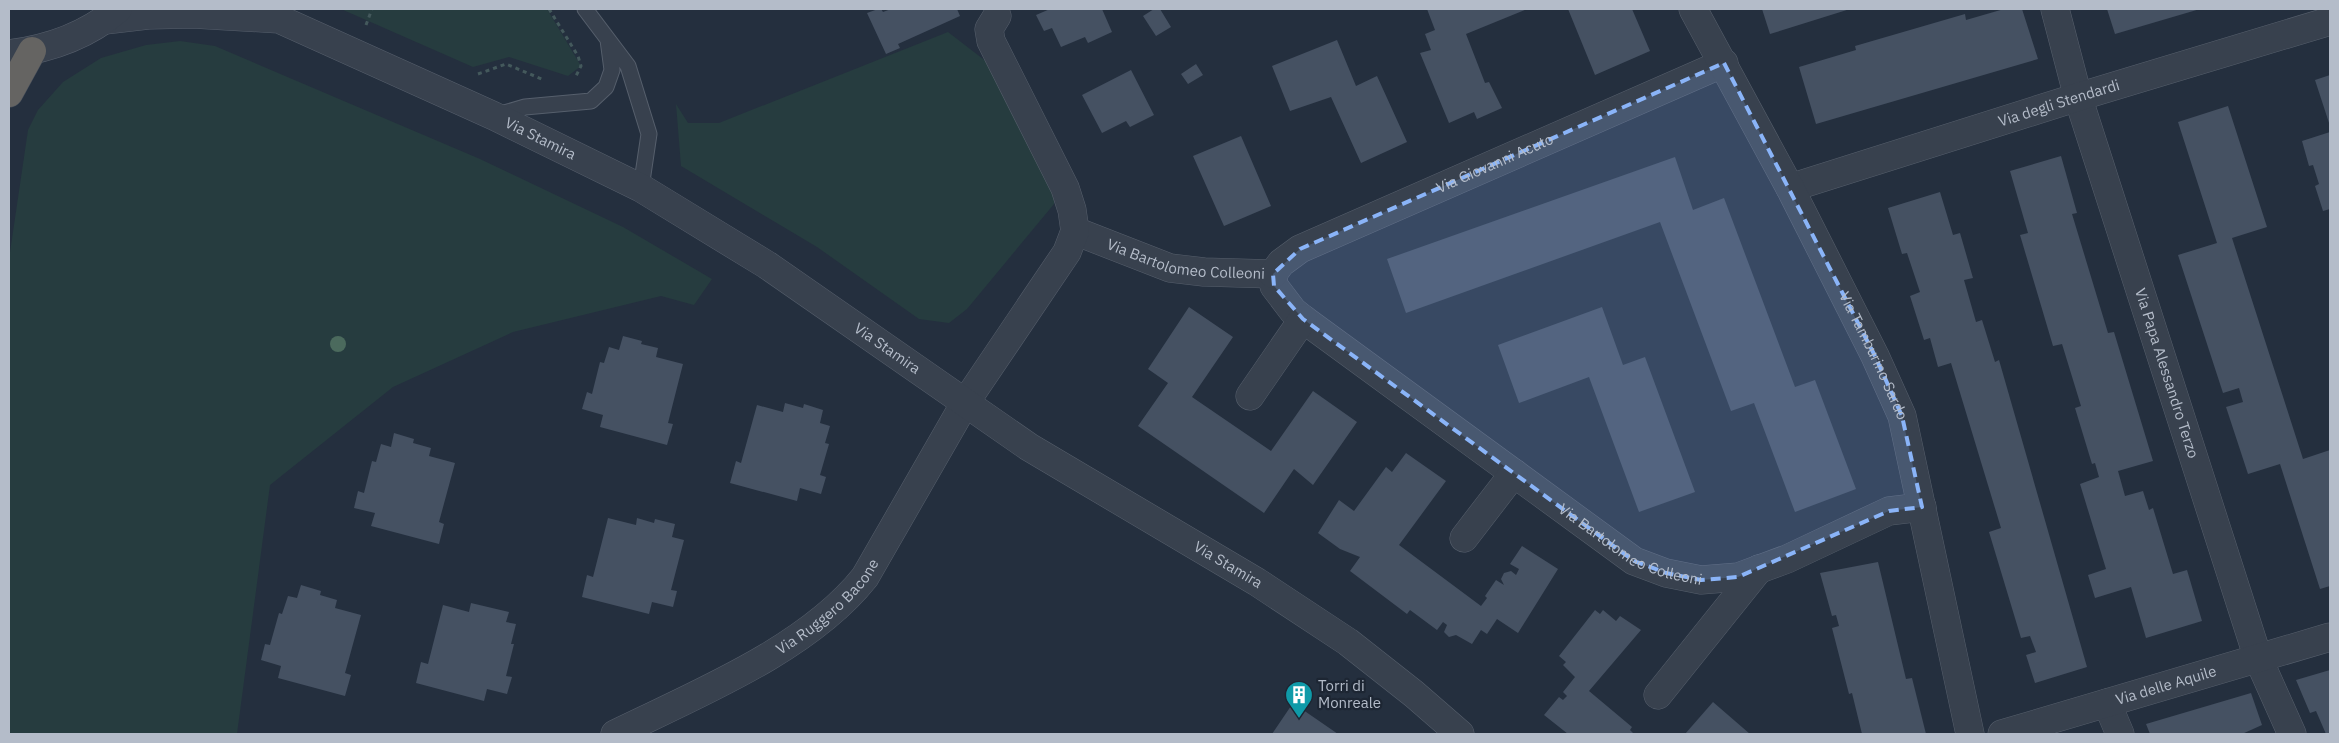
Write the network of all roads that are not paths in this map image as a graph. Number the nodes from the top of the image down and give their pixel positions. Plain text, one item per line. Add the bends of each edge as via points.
1 (585, 9) edge
2 (1693, 9) edge
3 (2055, 9) edge
4 (112, 14) edge
5 (275, 14) edge
6 (997, 16) dead end
7 (2330, 21) edge
8 (607, 36) junction
9 (20, 53) edge
10 (1724, 63) junction
11 (9, 93) edge
12 (2078, 97) junction
13 (494, 116) junction
14 (641, 188) junction
15 (1790, 188) junction
16 (1075, 231) junction
17 (1273, 274) junction
18 (1303, 319) junction
19 (1250, 396) dead end
20 (965, 403) junction
21 (1514, 473) junction
22 (1922, 507) junction
23 (1464, 538) dead end
24 (1759, 569) junction
25 (2330, 637) edge
26 (2258, 658) junction
27 (1658, 695) dead end
28 (2107, 703) junction
29 (615, 734) edge
30 (1460, 734) edge
31 (1970, 734) edge
32 (2002, 734) edge
33 (2120, 734) edge
34 (2292, 734) edge

1 - 8 lane
2 - 10 street, Via Tamburino Sardo
3 - 12 street, Via Papa Alessandro Terzo
4 - 5 street, Via Stamira
4 - 9 street via 58,44
5 - 13 street, Via Stamira
6 - 16 street via 989,28 991,41 1065,188
7 - 12 street, Via degli Stendardi
8 - 13 lane via 612,70 606,87 591,101 525,106
8 - 14 lane via 628,66 649,134
9 - 11 highway
10 - 15 street, Via Tamburino Sardo
10 - 17 street, Via Giovanni Acuto via 1300,249 1281,263
12 - 15 street, Via degli Stendardi
12 - 26 street, Via Papa Alessandro Terzo
13 - 14 street, Via Stamira
14 - 20 street, Via Stamira via 767,265
15 - 22 street, Via Tamburino Sardo via 1902,416
16 - 17 street, Via Bartolomeo Colleoni via 1170,268
16 - 20 street via 1067,252
17 - 18 street, Via Bartolomeo Colleoni via 1274,286 1292,311
18 - 19 street
18 - 21 street, Via Bartolomeo Colleoni
20 - 29 street, Via Ruggero Bacone via 865,577 849,598 805,632 744,670
20 - 30 street, Via Stamira via 1029,447 1257,582 1348,642
21 - 23 street
21 - 24 street, Via Bartolomeo Colleoni via 1634,561 1666,574 1701,580 1738,577
22 - 24 street, Via Bartolomeo Colleoni via 1889,511
22 - 31 street, Via Tamburino Sardo
24 - 27 street
25 - 26 street, Via delle Aquile
26 - 28 street, Via delle Aquile
26 - 34 street, Via Papa Alessandro Terzo
28 - 32 street, Via delle Aquile
28 - 33 street

